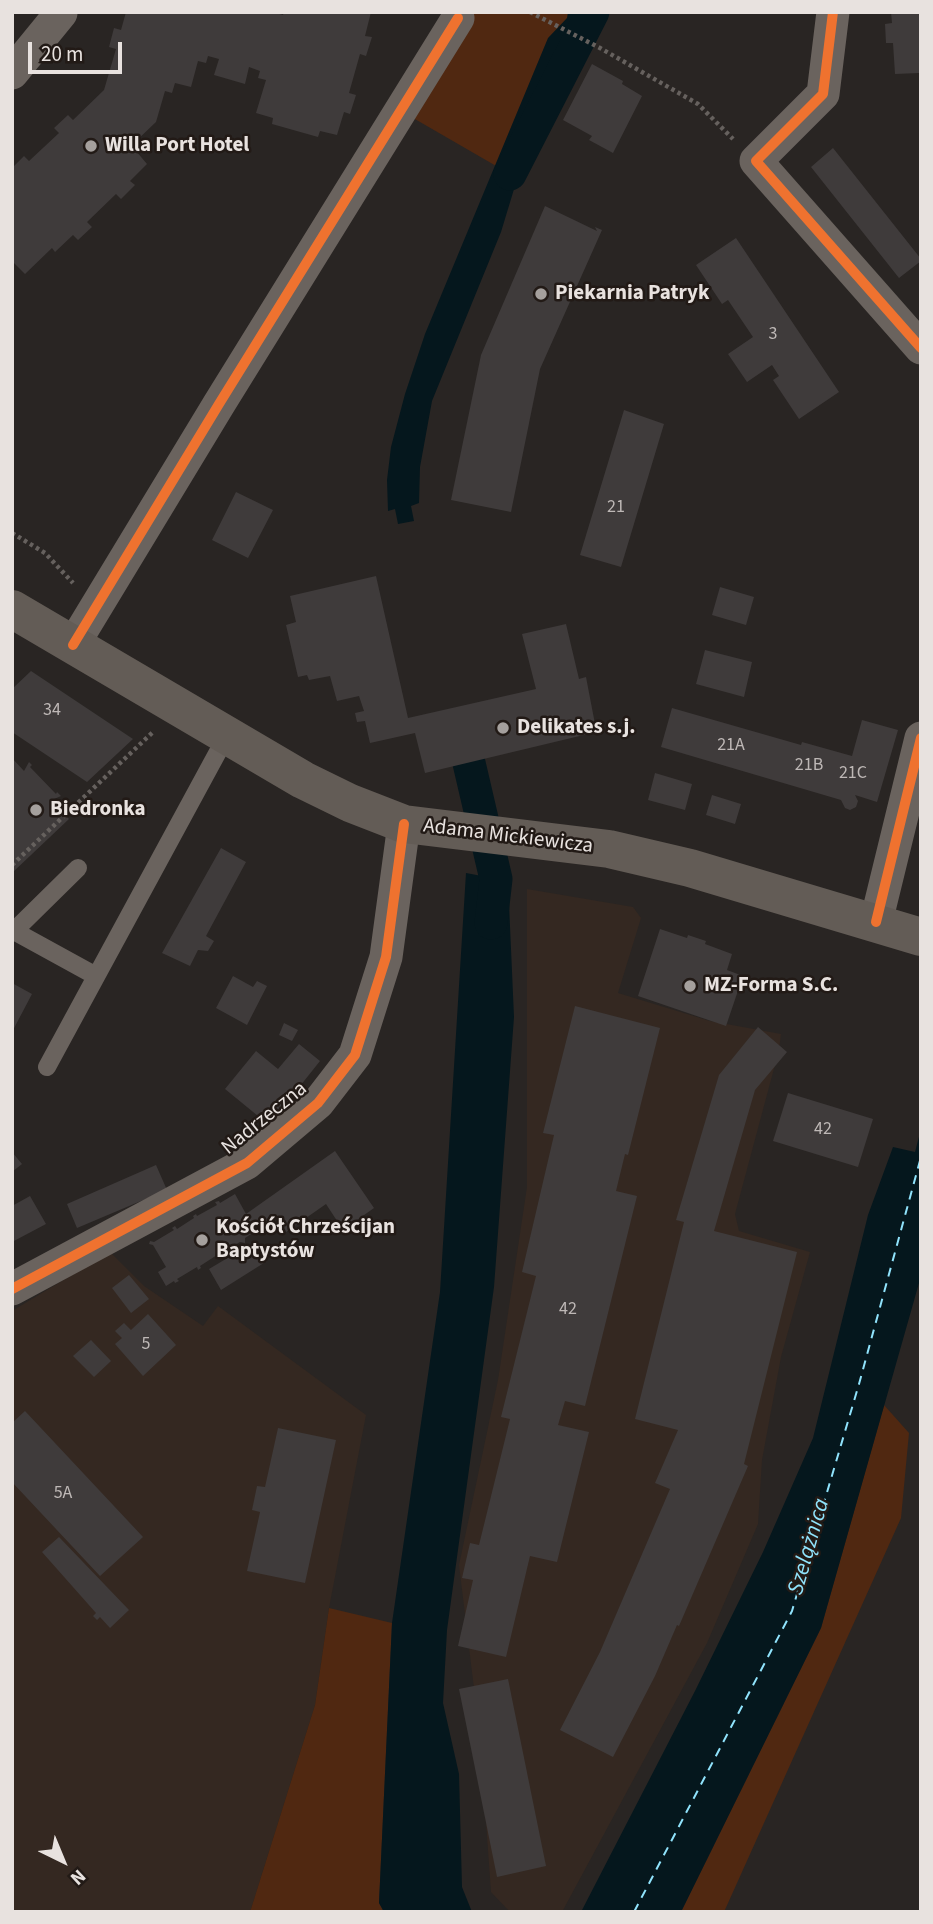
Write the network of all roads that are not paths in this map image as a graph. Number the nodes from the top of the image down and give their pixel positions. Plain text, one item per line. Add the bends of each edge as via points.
1 (833, 12) edge
2 (61, 13) edge
3 (458, 18) dead end
4 (12, 73) edge
5 (921, 348) edge
6 (12, 609) edge
7 (73, 645) junction
8 (226, 737) junction
9 (921, 738) edge
10 (404, 824) junction
11 (78, 868) dead end
12 (898, 930) edge
13 (13, 931) edge
14 (96, 976) junction
15 (47, 1068) dead end
16 (12, 1289) edge

1 - 5 street via 823,94 756,161
2 - 4 street
3 - 7 street
6 - 7 main road, Adama Mickiewicza
7 - 8 main road, Adama Mickiewicza
8 - 10 main road, Adama Mickiewicza via 350,803
8 - 14 lane
9 - 12 street
10 - 12 main road, Adama Mickiewicza via 609,849 690,868
10 - 16 street, Nadrzeczna via 386,957 355,1055 318,1103 247,1163
11 - 13 lane
13 - 14 lane
14 - 15 lane

